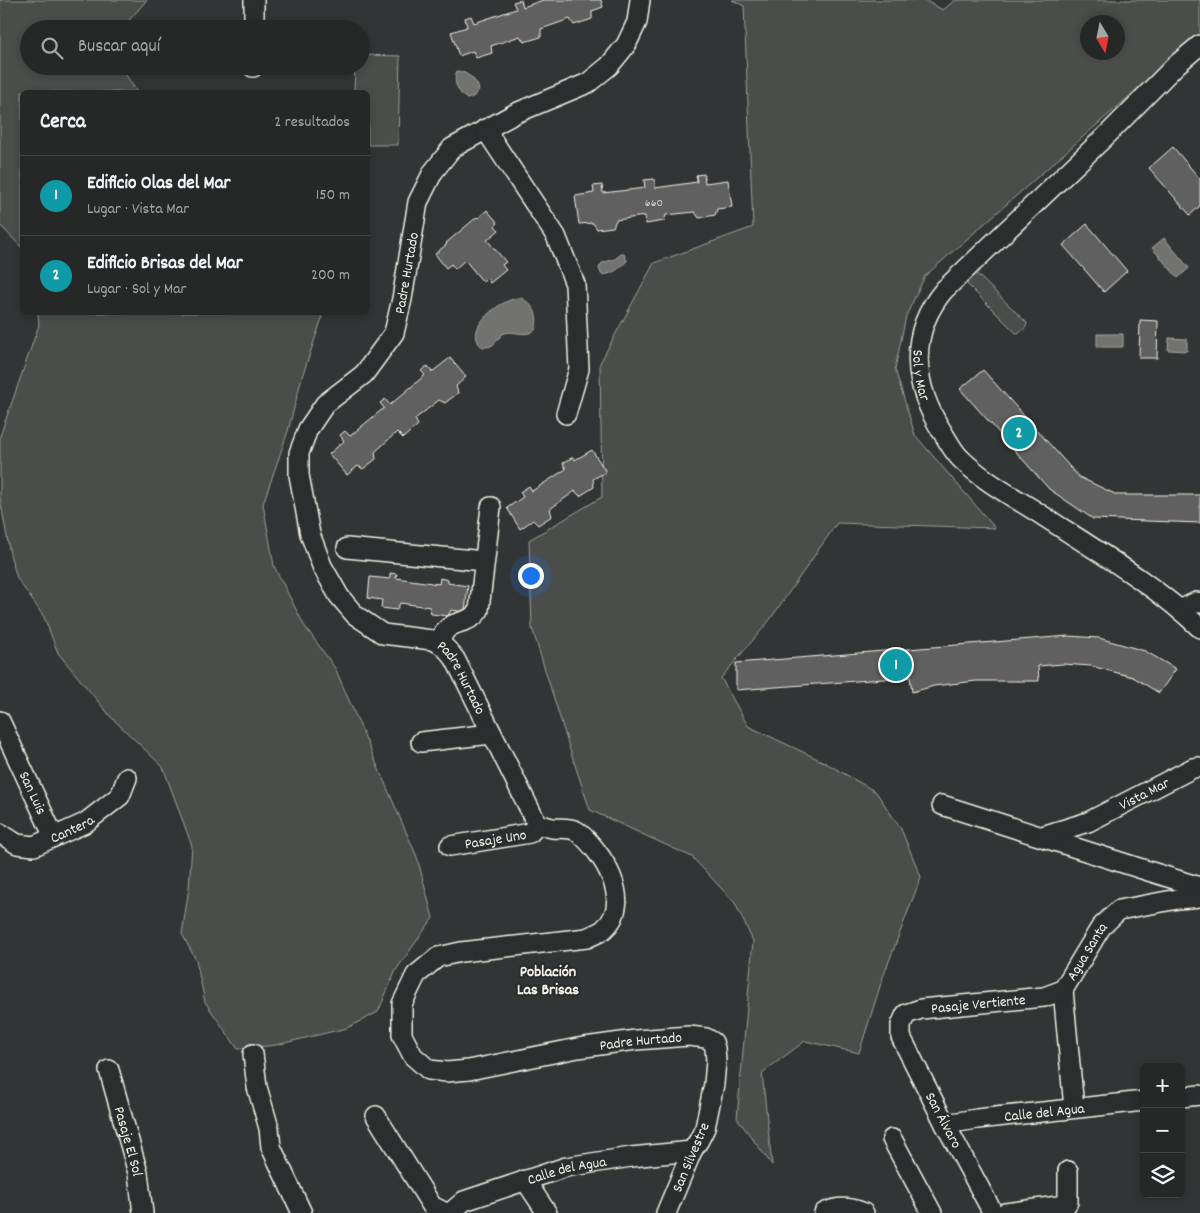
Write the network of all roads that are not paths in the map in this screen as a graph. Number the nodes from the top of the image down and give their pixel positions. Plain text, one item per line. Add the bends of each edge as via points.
1 (254, 0) edge
2 (640, 0) edge
3 (254, 20) edge
4 (1200, 44) edge
5 (485, 129) junction
6 (566, 414) dead end
7 (491, 507) dead end
8 (347, 548) dead end
9 (484, 561) junction
10 (1200, 603) edge
11 (1180, 610) junction
12 (1200, 628) edge
13 (439, 643) junction
14 (0, 721) edge
15 (491, 734) junction
16 (421, 742) dead end
17 (1200, 767) edge
18 (127, 778) dead end
19 (942, 805) dead end
20 (1088, 822) junction
21 (537, 824) junction
22 (0, 833) edge
23 (1042, 836) junction
24 (54, 837) junction
25 (450, 846) dead end
26 (1086, 852) junction
27 (1200, 887) edge
28 (1200, 897) edge
29 (1063, 990) junction
30 (900, 1025) joint
31 (713, 1042) joint
32 (253, 1054) dead end
33 (109, 1070) dead end
34 (1200, 1096) edge
35 (1185, 1097) edge
36 (1140, 1101) edge
37 (1074, 1108) junction
38 (376, 1116) dead end
39 (945, 1124) junction
40 (892, 1139) dead end
41 (692, 1151) junction
42 (1068, 1171) dead end
43 (525, 1180) junction
44 (143, 1213) edge
45 (302, 1213) edge
46 (448, 1213) edge
47 (547, 1213) edge
48 (666, 1213) edge
49 (824, 1213) edge
50 (864, 1213) edge
51 (932, 1213) edge
52 (993, 1213) edge
53 (1005, 1213) edge

1 - 3 street
2 - 5 street, Padre Hurtado via 637,22 626,45 609,66 588,83
4 - 11 street, Sol y Mar via 944,290 933,303 920,334 918,350 921,387 932,416 958,456 982,477 1085,543
5 - 6 street via 556,236 574,284 579,369
5 - 13 street, Padre Hurtado via 452,148 433,172 418,202 394,333 364,374 325,404 308,429 300,453 299,475 310,534 322,566 339,596 355,615 383,634
7 - 9 street
8 - 9 street
9 - 13 street via 478,610 474,618 452,625
10 - 11 street
11 - 12 street, Sol y Mar
13 - 15 street, Padre Hurtado via 455,659
14 - 24 street, San Luis
15 - 16 street
15 - 21 street, Padre Hurtado
17 - 20 street, Vista Mar
18 - 24 street, Cantera via 120,796 84,824
19 - 23 street
20 - 23 street, Vista Mar
20 - 26 street
21 - 25 street, Pasaje Uno via 530,832
21 - 31 street, Padre Hurtado via 576,831 601,856 616,892 616,908 611,921 604,930 587,938 438,957 416,975 402,1004 402,1035 413,1056 429,1070 447,1072 636,1040 689,1036
22 - 24 street, Cantera via 17,844 34,846
23 - 26 street
26 - 27 street
28 - 29 street, Agua Santa via 1119,910 1102,927
29 - 30 street, Pasaje Vertiente via 1044,997 921,1009 906,1014
29 - 37 street, Agua Santa
30 - 39 street, San Álvaro via 901,1037
31 - 41 street, San Silvestre via 716,1061 714,1084 705,1128
32 - 45 street via 271,1146
33 - 44 street, Pasaje El Sol via 138,1173
34 - 35 street
36 - 37 street, Calle del Agua
37 - 39 street, Calle del Agua
38 - 46 street via 432,1206
39 - 52 street, San Álvaro
40 - 51 street
41 - 43 street, Calle del Agua via 566,1167
41 - 48 street, San Silvestre
42 - 53 street via 1066,1205
43 - 46 street, Calle del Agua via 464,1201
43 - 47 street
49 - 50 street via 843,1207

